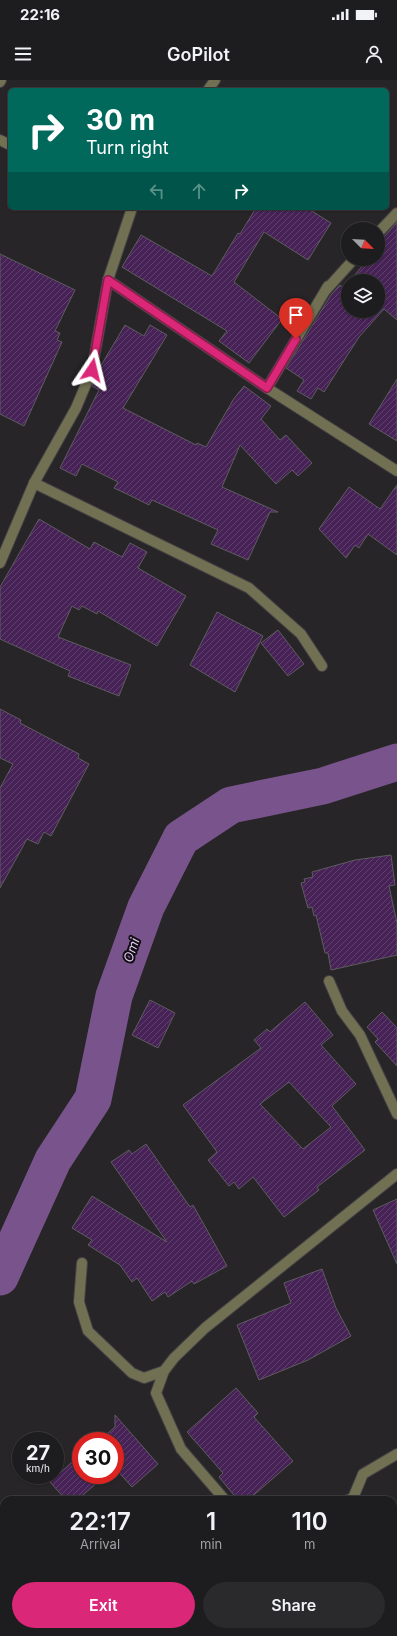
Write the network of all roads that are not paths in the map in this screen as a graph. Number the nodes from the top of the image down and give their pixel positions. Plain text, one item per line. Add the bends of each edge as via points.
1 (131, 210) edge
2 (397, 213) edge
3 (385, 226) edge
4 (347, 266) edge
5 (108, 280) junction
6 (267, 388) junction
7 (397, 471) edge
8 (34, 483) junction
9 (0, 563) edge
10 (322, 666) dead end
11 (329, 981) dead end
12 (397, 1114) edge
13 (397, 1174) edge
14 (82, 1263) dead end
15 (164, 1371) junction
16 (397, 1454) edge
17 (222, 1496) edge
18 (354, 1496) edge

1 - 5 street
2 - 3 street
4 - 6 street via 327,288
5 - 6 street
5 - 8 street via 92,370 76,408
6 - 7 street
8 - 9 street
8 - 10 street via 249,588 301,634
11 - 12 street via 342,1011 360,1036
13 - 15 street via 206,1328
14 - 15 street via 79,1302 88,1331 132,1373 144,1378
15 - 17 street via 156,1393 181,1449
16 - 18 street via 363,1474

